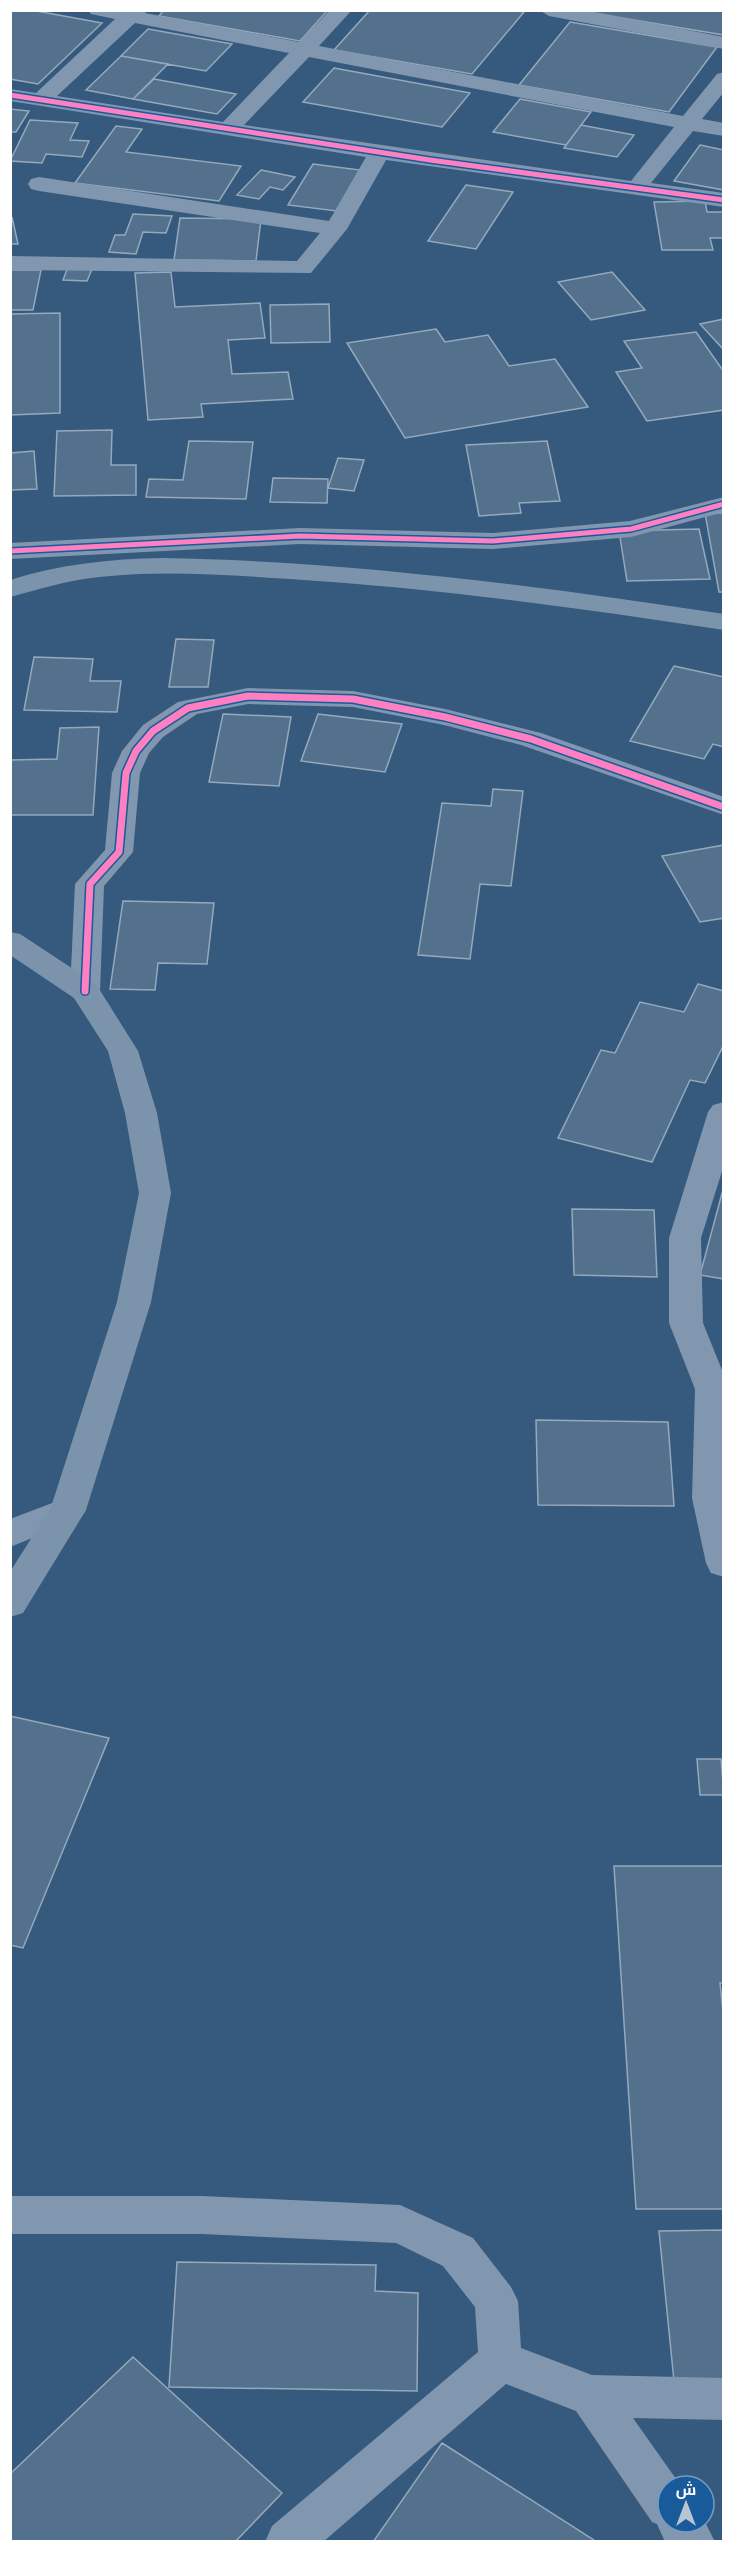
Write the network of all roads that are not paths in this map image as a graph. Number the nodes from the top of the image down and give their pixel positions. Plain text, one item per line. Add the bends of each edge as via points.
1 (98, 10) edge
2 (342, 10) edge
3 (549, 10) edge
4 (133, 14) edge
5 (723, 43) edge
6 (304, 50) junction
7 (723, 78) edge
8 (10, 94) edge
9 (41, 99) junction
10 (686, 123) junction
11 (229, 128) junction
12 (723, 130) edge
13 (380, 152) junction
14 (39, 184) dead end
15 (637, 187) junction
16 (723, 200) edge
17 (336, 229) junction
18 (10, 263) edge
19 (723, 504) edge
20 (10, 550) edge
21 (10, 589) edge
22 (723, 622) edge
23 (723, 807) edge
24 (10, 941) edge
25 (84, 991) junction
26 (723, 1112) edge
27 (68, 1510) junction
28 (10, 1533) edge
29 (723, 1563) edge
30 (10, 1602) edge
31 (10, 2215) edge
32 (500, 2361) junction
33 (592, 2396) junction
34 (723, 2399) edge
35 (656, 2489) edge
36 (288, 2541) edge

1 - 4 street
2 - 6 street
3 - 5 street
4 - 6 street
4 - 9 street
6 - 10 street
6 - 11 street
7 - 10 street
8 - 9 street
9 - 11 street
10 - 12 street
10 - 15 street
11 - 13 street
13 - 15 street
13 - 17 street
14 - 17 street
15 - 16 street
17 - 18 street via 303,268
19 - 20 street via 631,529 493,541 300,536
21 - 22 main road via 94,569 205,567 308,572 523,592
23 - 25 street via 531,739 353,699 248,696 188,708 153,731 136,751 126,773 119,852 90,884
24 - 25 main road
25 - 27 main road via 123,1052 141,1113 155,1193 134,1302
26 - 29 street via 685,1238 687,1323 712,1389 710,1498
27 - 28 street
27 - 30 main road
31 - 32 street via 202,2215 400,2224 458,2252 496,2301
32 - 33 street
32 - 36 street
33 - 34 street
33 - 35 street

